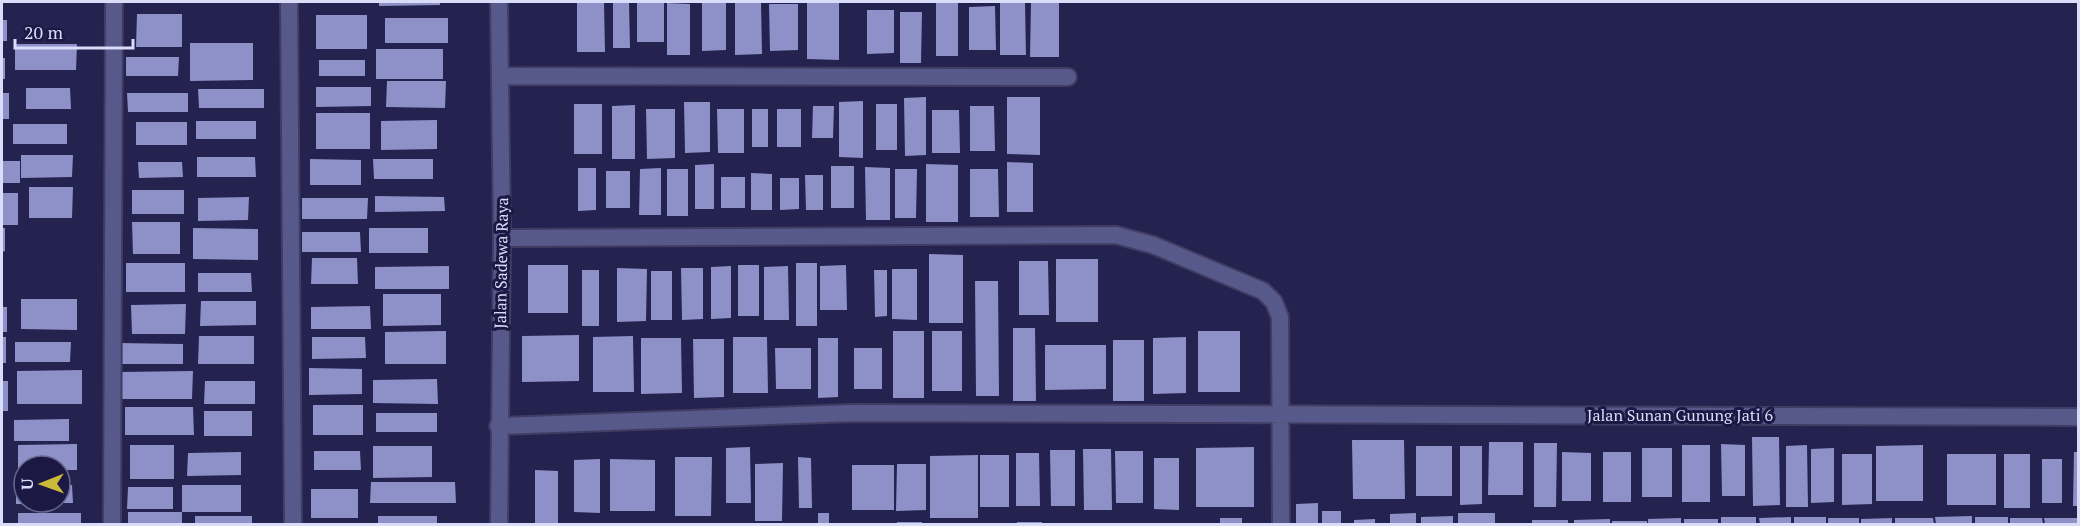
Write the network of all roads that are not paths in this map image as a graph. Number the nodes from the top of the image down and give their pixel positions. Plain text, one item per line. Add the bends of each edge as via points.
1 (114, 2) edge
2 (289, 2) edge
3 (500, 2) edge
4 (501, 76) junction
5 (1068, 76) dead end
6 (502, 238) junction
7 (1282, 413) junction
8 (2079, 417) edge
9 (498, 426) junction
10 (112, 525) edge
11 (293, 525) edge
12 (499, 525) edge
13 (1281, 525) edge

1 - 10 street
2 - 11 street
3 - 4 street, Jalan Sadewa Raya
4 - 5 street
4 - 6 street, Jalan Sadewa Raya
6 - 7 street via 1133,238 1263,291 1274,302 1281,317
6 - 9 street, Jalan Sadewa Raya
7 - 8 street, Jalan Sunan Gunung Jati 6
7 - 9 street, Jalan Sunan Gunung Jati 6 via 853,413
7 - 13 street
9 - 12 street, Jalan Sadewa Raya

